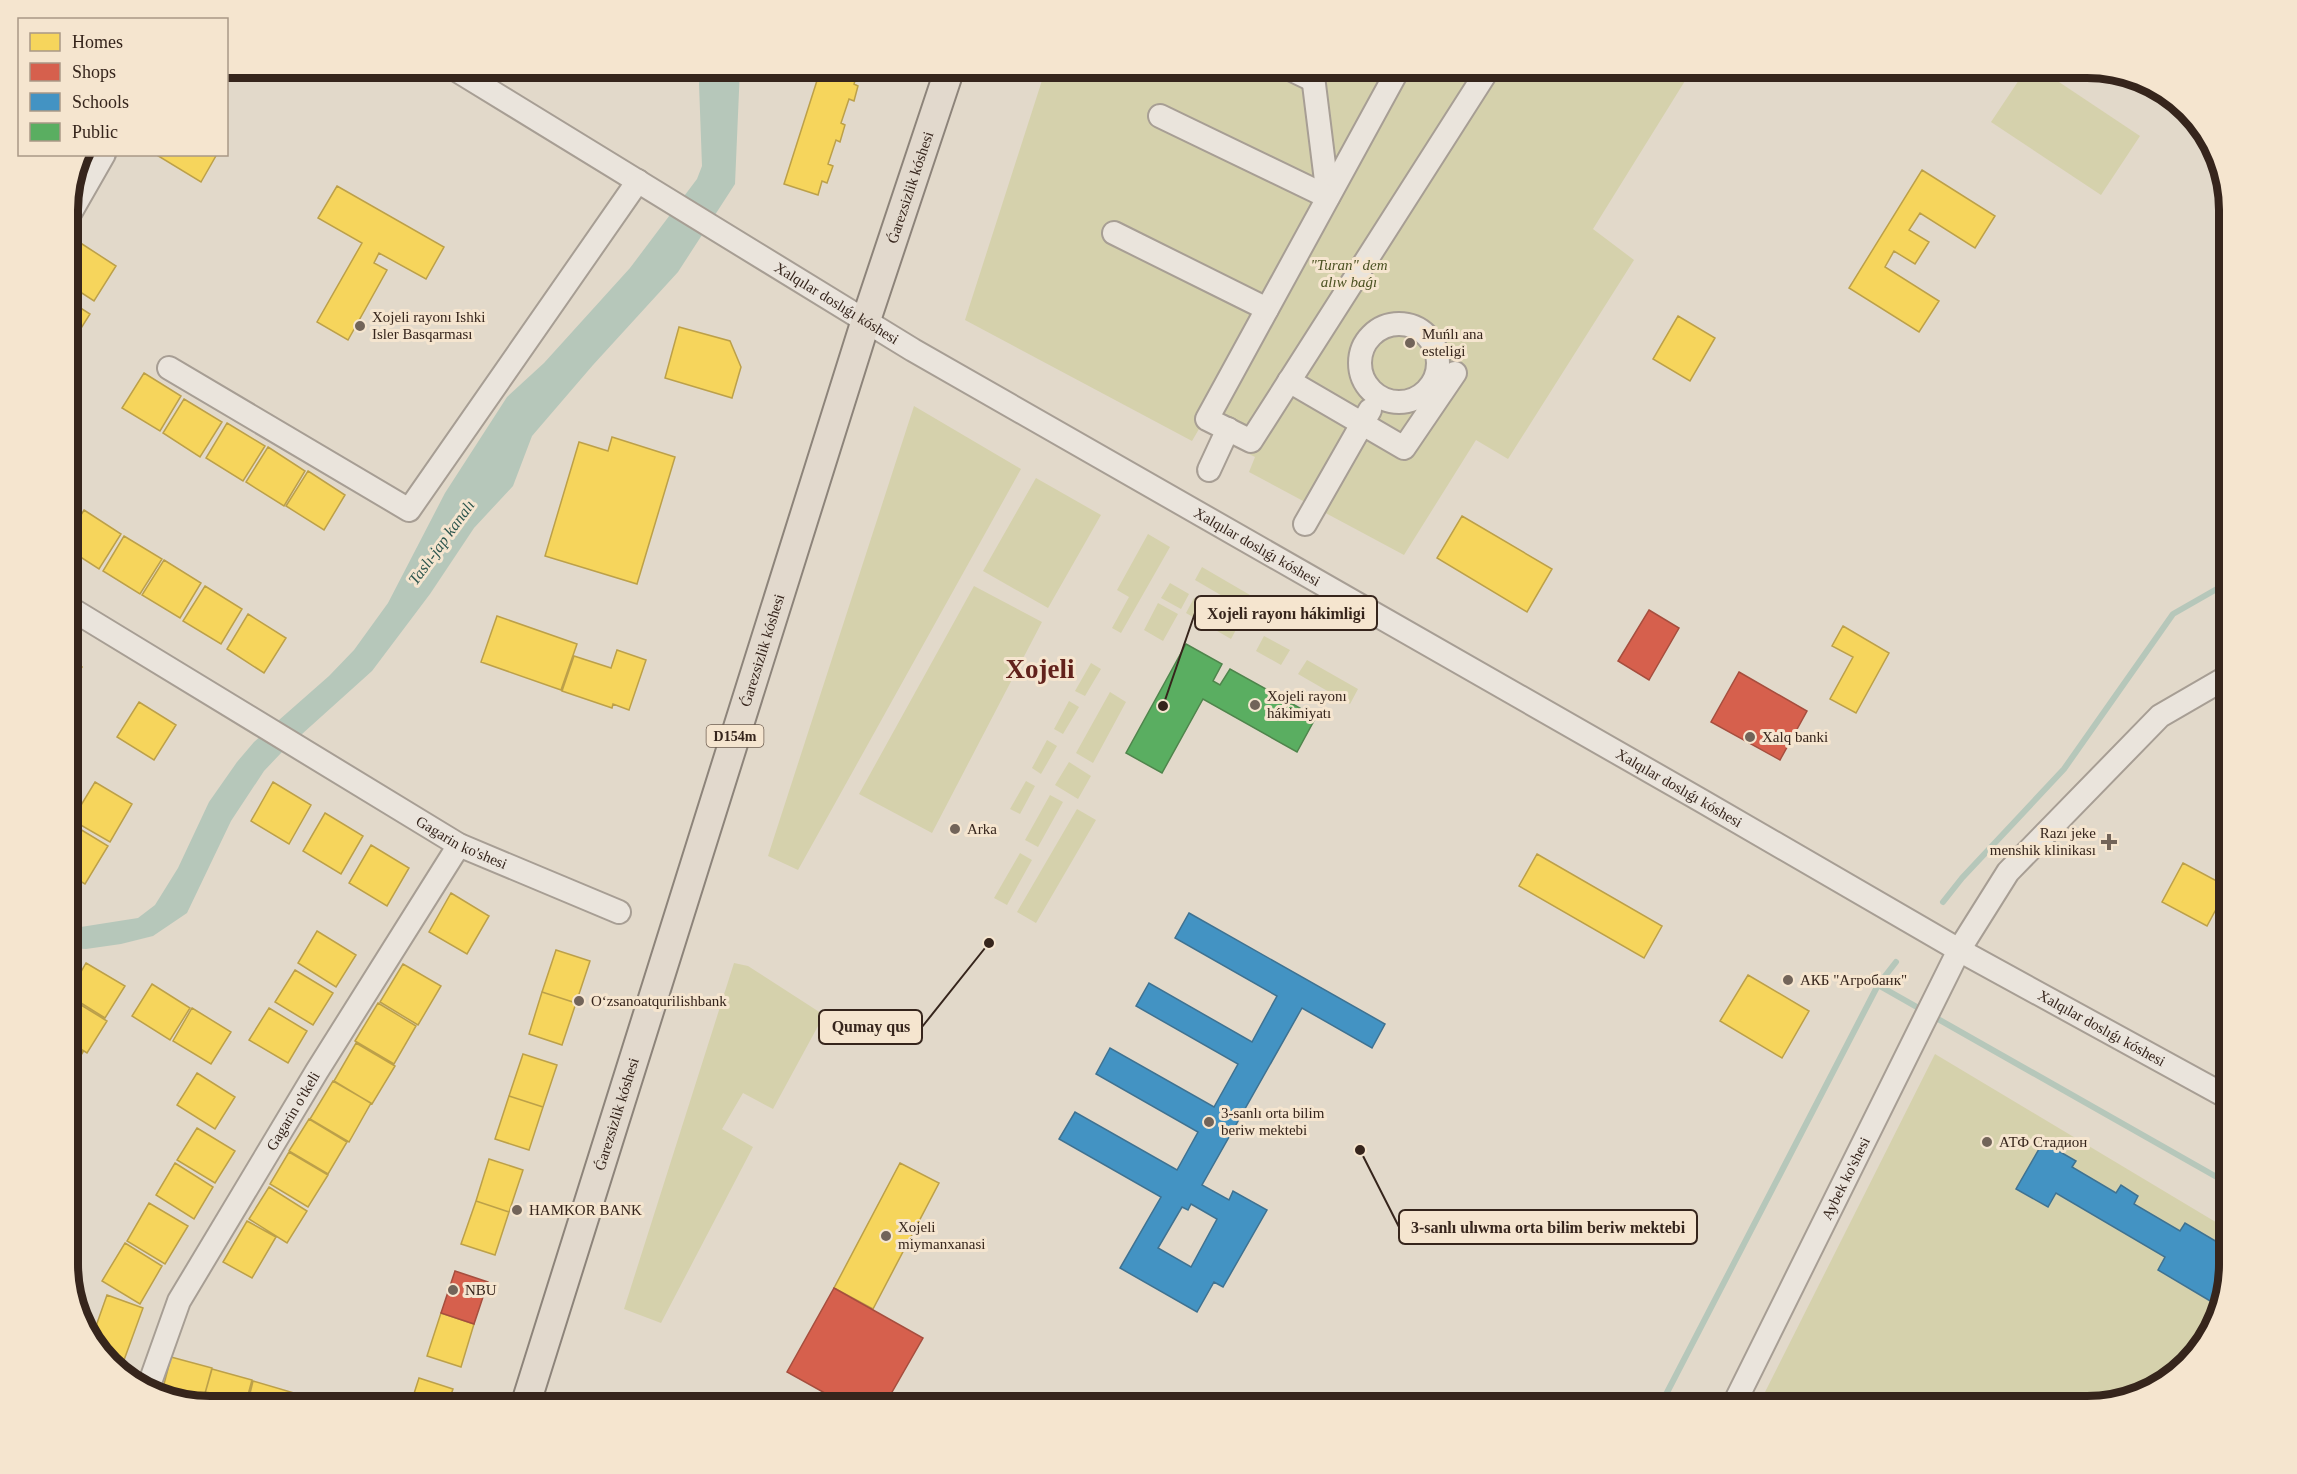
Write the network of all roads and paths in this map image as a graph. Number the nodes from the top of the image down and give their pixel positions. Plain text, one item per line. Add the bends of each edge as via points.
1 (469, 78) edge
2 (947, 78) edge
3 (1313, 78) edge
4 (1393, 78) edge
5 (1474, 78) edge
6 (1160, 116) dead end
7 (103, 156) edge
8 (638, 181) junction
9 (1328, 197) junction
10 (78, 199) edge
11 (1114, 233) dead end
12 (1267, 309) junction
13 (866, 320) junction
14 (169, 369) dead end
15 (1289, 381) junction
16 (1444, 382) junction
17 (1378, 395) junction
18 (1228, 429) junction
19 (1209, 470) dead end
20 (1305, 524) dead end
21 (78, 613) edge
22 (2219, 681) edge
23 (459, 845) junction
24 (619, 912) dead end
25 (1959, 950) junction
26 (2219, 1093) edge
27 (150, 1381) edge
28 (528, 1396) edge
29 (1738, 1396) edge

1 - 8 street, Xalqılar doslıǵı kóshesi
2 - 13 main road, Ǵarezsizlik kóshesi / D154m
3 - 9 street
4 - 9 street
5 - 15 street
6 - 9 street
7 - 10 street
8 - 13 street, Xalqılar doslıǵı kóshesi
8 - 14 street via 409,510
9 - 12 street
11 - 12 street
12 - 18 street via 1207,419
13 - 25 street, Xalqılar doslıǵı kóshesi
13 - 28 main road, Ǵarezsizlik kóshesi / D154m
15 - 16 street via 1404,448
15 - 18 street via 1251,441
16 - 17 street via 1408,400
16 - 17 street via 1437,370 1433,344 1425,334 1401,324 1388,326 1367,341 1360,364 1369,387
17 - 20 street
18 - 19 street
21 - 23 street, Gagarin ko'shesi
22 - 25 street, Aybek ko'shesi via 2160,716 2008,872
23 - 24 street, Gagarin ko'shesi
23 - 27 street, Gagarin o'tkeli via 179,1301
25 - 26 street, Xalqılar doslıǵı kóshesi
25 - 29 street, Aybek ko'shesi

